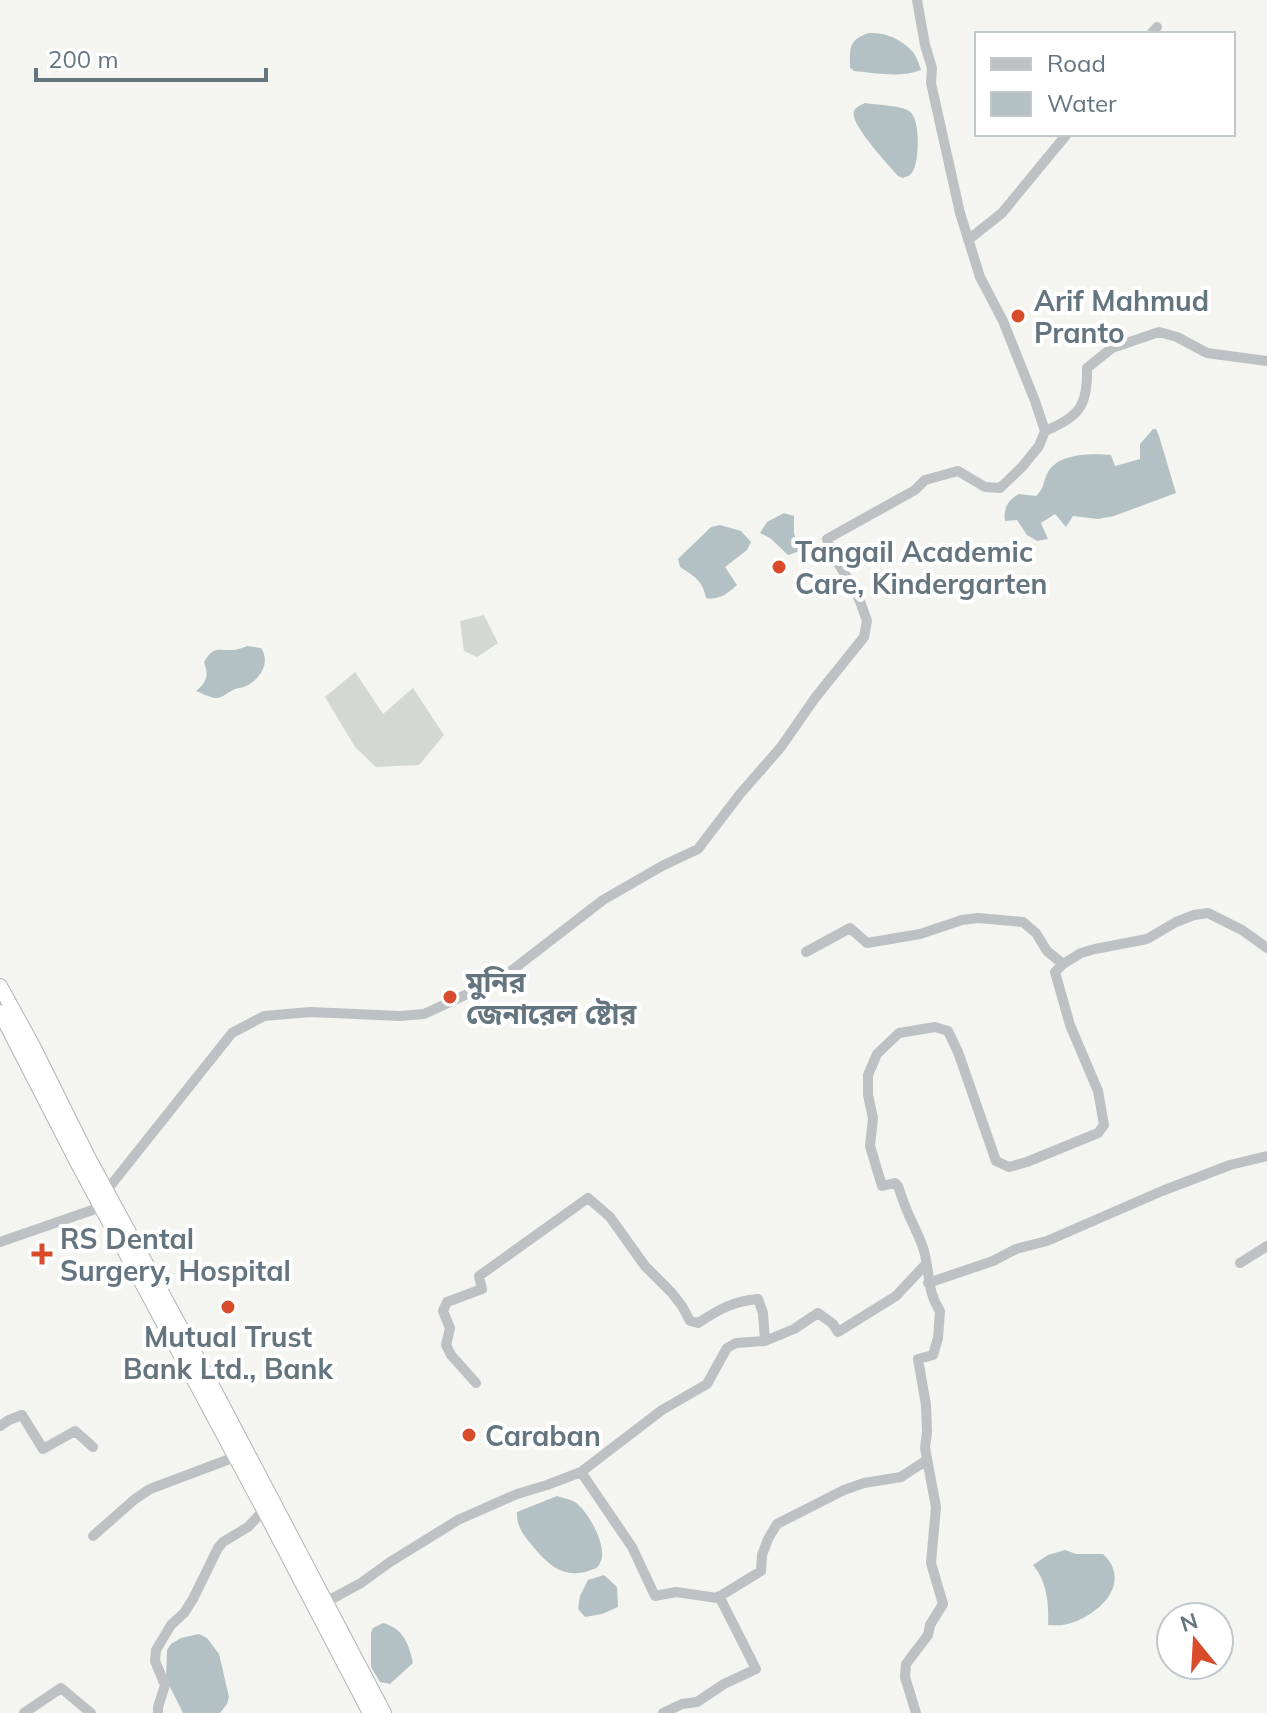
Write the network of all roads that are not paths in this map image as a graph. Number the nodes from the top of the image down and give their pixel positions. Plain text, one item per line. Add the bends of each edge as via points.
1 (917, 0) edge
2 (1065, 136) edge
3 (968, 240) junction
4 (1267, 361) edge
5 (1045, 431) junction
6 (1267, 948) edge
7 (806, 952) dead end
8 (1063, 964) junction
9 (0, 986) edge
10 (0, 1012) edge
11 (1267, 1156) edge
12 (107, 1190) junction
13 (101, 1207) junction
14 (0, 1242) edge
15 (1267, 1246) edge
16 (1240, 1263) dead end
17 (926, 1264) junction
18 (928, 1283) junction
19 (765, 1341) junction
20 (476, 1383) dead end
21 (0, 1426) edge
22 (93, 1447) dead end
23 (235, 1457) junction
24 (927, 1460) junction
25 (581, 1472) junction
26 (264, 1510) junction
27 (93, 1536) dead end
28 (719, 1596) junction
29 (326, 1602) junction
30 (24, 1713) edge
31 (91, 1713) edge
32 (158, 1713) edge
33 (370, 1713) edge
34 (384, 1713) edge
35 (663, 1713) edge
36 (916, 1713) edge

1 - 3 street
2 - 3 street via 1002,213
3 - 5 street
4 - 5 street via 1207,353 1159,332 1135,339 1091,363 1079,410
5 - 12 street via 1039,446 1000,488 985,487 958,471 925,480 827,539 861,604 867,621 864,637 698,849 603,900 502,978 424,1014 264,1016 232,1033
6 - 8 street via 1208,913 1176,922 1147,939 1081,953
7 - 8 street via 850,928 867,943 978,918 1023,922
8 - 17 street via 1055,972 1098,1091 1104,1125 1098,1133 1009,1167 996,1161 948,1031 935,1027 899,1033 877,1054 868,1075 870,1146 882,1186 898,1186
9 - 12 highway
10 - 13 highway
11 - 18 street via 1189,1180 1047,1241
12 - 29 highway
13 - 14 street
13 - 23 highway
15 - 16 street
17 - 18 street
17 - 19 street via 896,1296 838,1332 818,1313
18 - 24 street via 940,1311 933,1355 918,1359
19 - 20 street via 758,1299 732,1303 698,1323 690,1321 610,1217 588,1198 479,1276 482,1289 447,1302 446,1345
19 - 25 street via 727,1348 707,1384 662,1410
21 - 22 street via 22,1415 43,1449 75,1431
23 - 26 highway
23 - 27 street via 150,1489
24 - 28 street via 901,1477 844,1490 777,1524 762,1555 761,1571
24 - 36 street via 936,1507 931,1563 943,1604 922,1646 906,1664
25 - 28 street via 632,1547 655,1596
25 - 29 street via 458,1520
26 - 32 street via 218,1548 193,1599 156,1650 165,1685
26 - 33 highway
28 - 35 street via 756,1669 697,1702
29 - 34 highway
30 - 31 street via 61,1688

